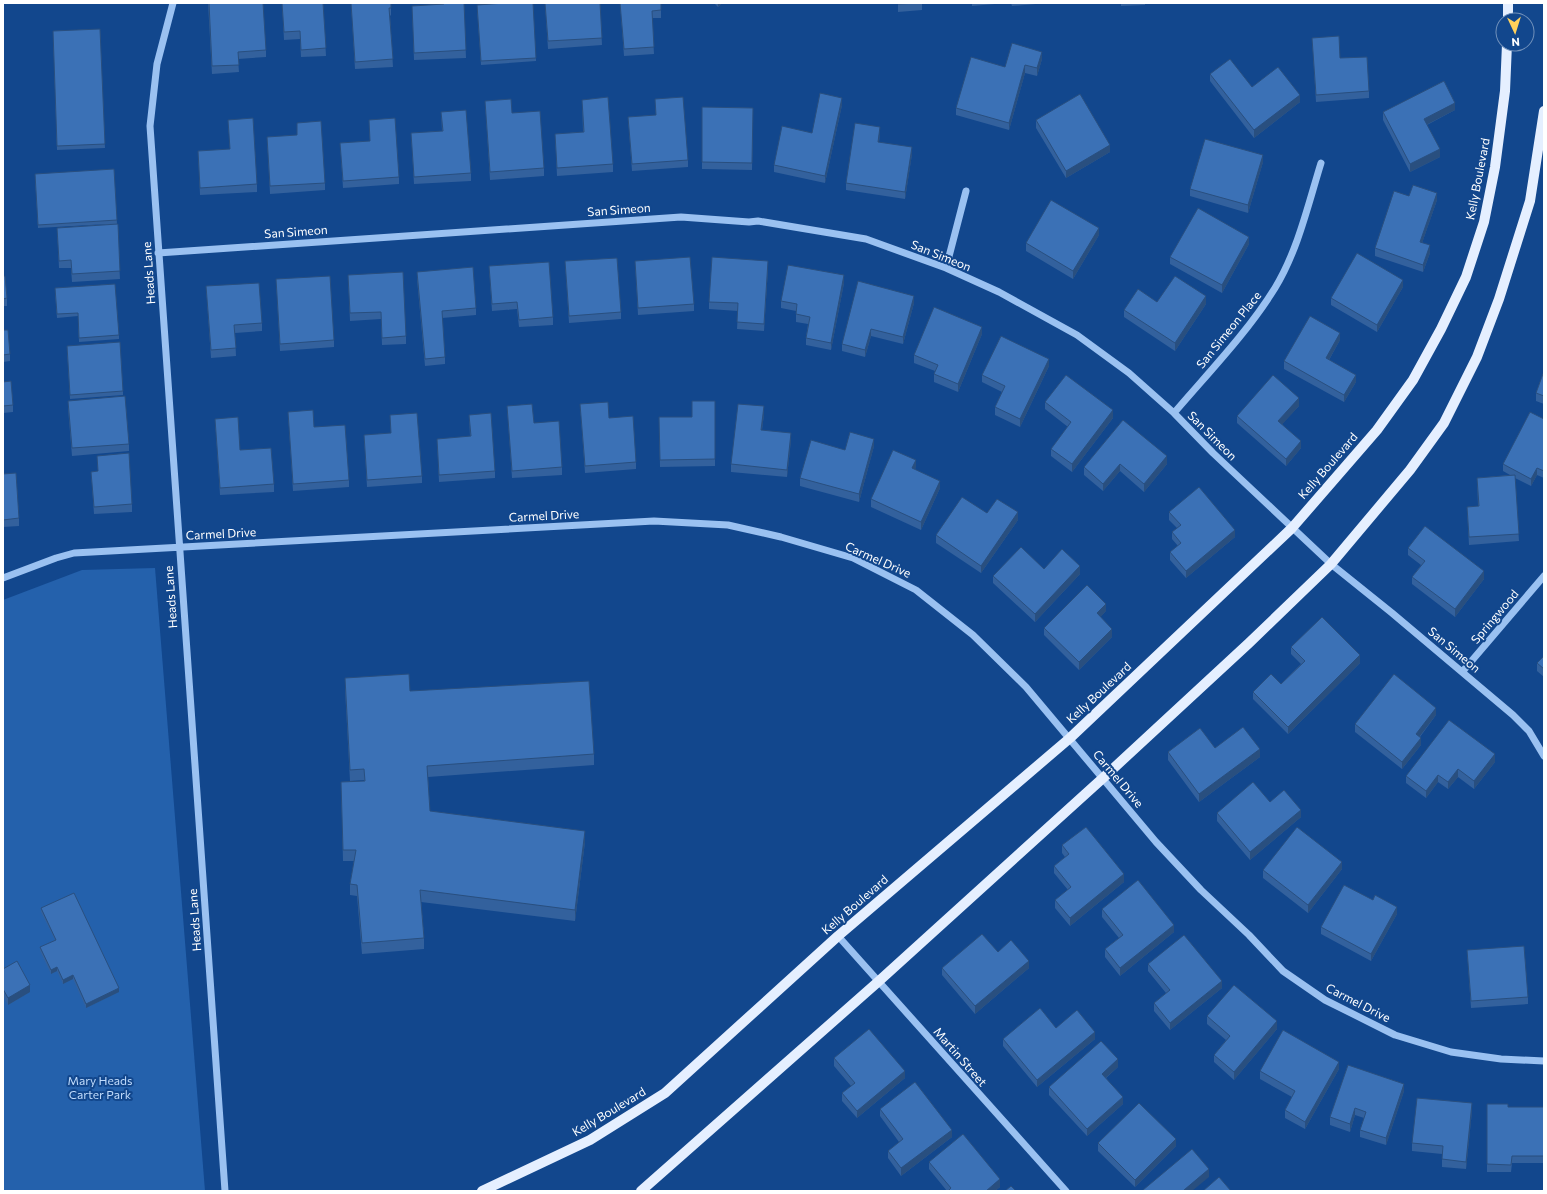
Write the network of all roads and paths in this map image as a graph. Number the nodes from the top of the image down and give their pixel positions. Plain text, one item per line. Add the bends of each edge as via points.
1 (173, 3) edge
2 (1507, 52) edge
3 (1544, 111) edge
4 (1321, 163) dead end
5 (966, 191) dead end
6 (158, 253) junction
7 (946, 268) junction
8 (1174, 413) junction
9 (1292, 528) junction
10 (179, 547) junction
11 (1331, 564) junction
12 (1544, 576) edge
13 (3, 578) edge
14 (1463, 672) junction
15 (1070, 738) junction
16 (1544, 756) edge
17 (1103, 778) junction
18 (838, 936) junction
19 (879, 980) junction
20 (1544, 1060) edge
21 (225, 1191) edge
22 (482, 1191) edge
23 (641, 1191) edge
24 (1066, 1191) edge

1 - 6 street, Heads Lane via 157,64 150,126
2 - 9 main road, Kelly Boulevard via 1506,91 1496,167 1484,222 1466,277 1413,380 1377,430
3 - 11 main road via 1530,201 1477,358 1444,423 1410,470
4 - 8 street, San Simeon Place via 1298,241 1276,287 1248,327
5 - 7 street
6 - 7 street, San Simeon via 681,217 758,221 866,239
6 - 10 street, Heads Lane
7 - 8 street, San Simeon via 999,292 1077,335 1129,373
8 - 9 street, San Simeon
9 - 11 street, San Simeon
9 - 15 main road, Kelly Boulevard
10 - 13 street, Carmel Drive via 74,553
10 - 15 street, Carmel Drive via 654,521 728,525 853,558 916,590 973,635 1026,687
10 - 21 street, Heads Lane
11 - 14 street, San Simeon
11 - 17 main road
12 - 14 street, Springwood
14 - 16 street, San Simeon via 1529,731
15 - 17 street, Carmel Drive
15 - 18 main road, Kelly Boulevard
17 - 19 main road
17 - 20 street, Carmel Drive via 1156,842 1201,890 1283,971 1325,1000 1395,1035 1452,1052 1501,1059
18 - 19 street, Martin Street
18 - 22 main road, Kelly Boulevard via 665,1093 590,1140
19 - 23 main road
19 - 24 street, Martin Street

